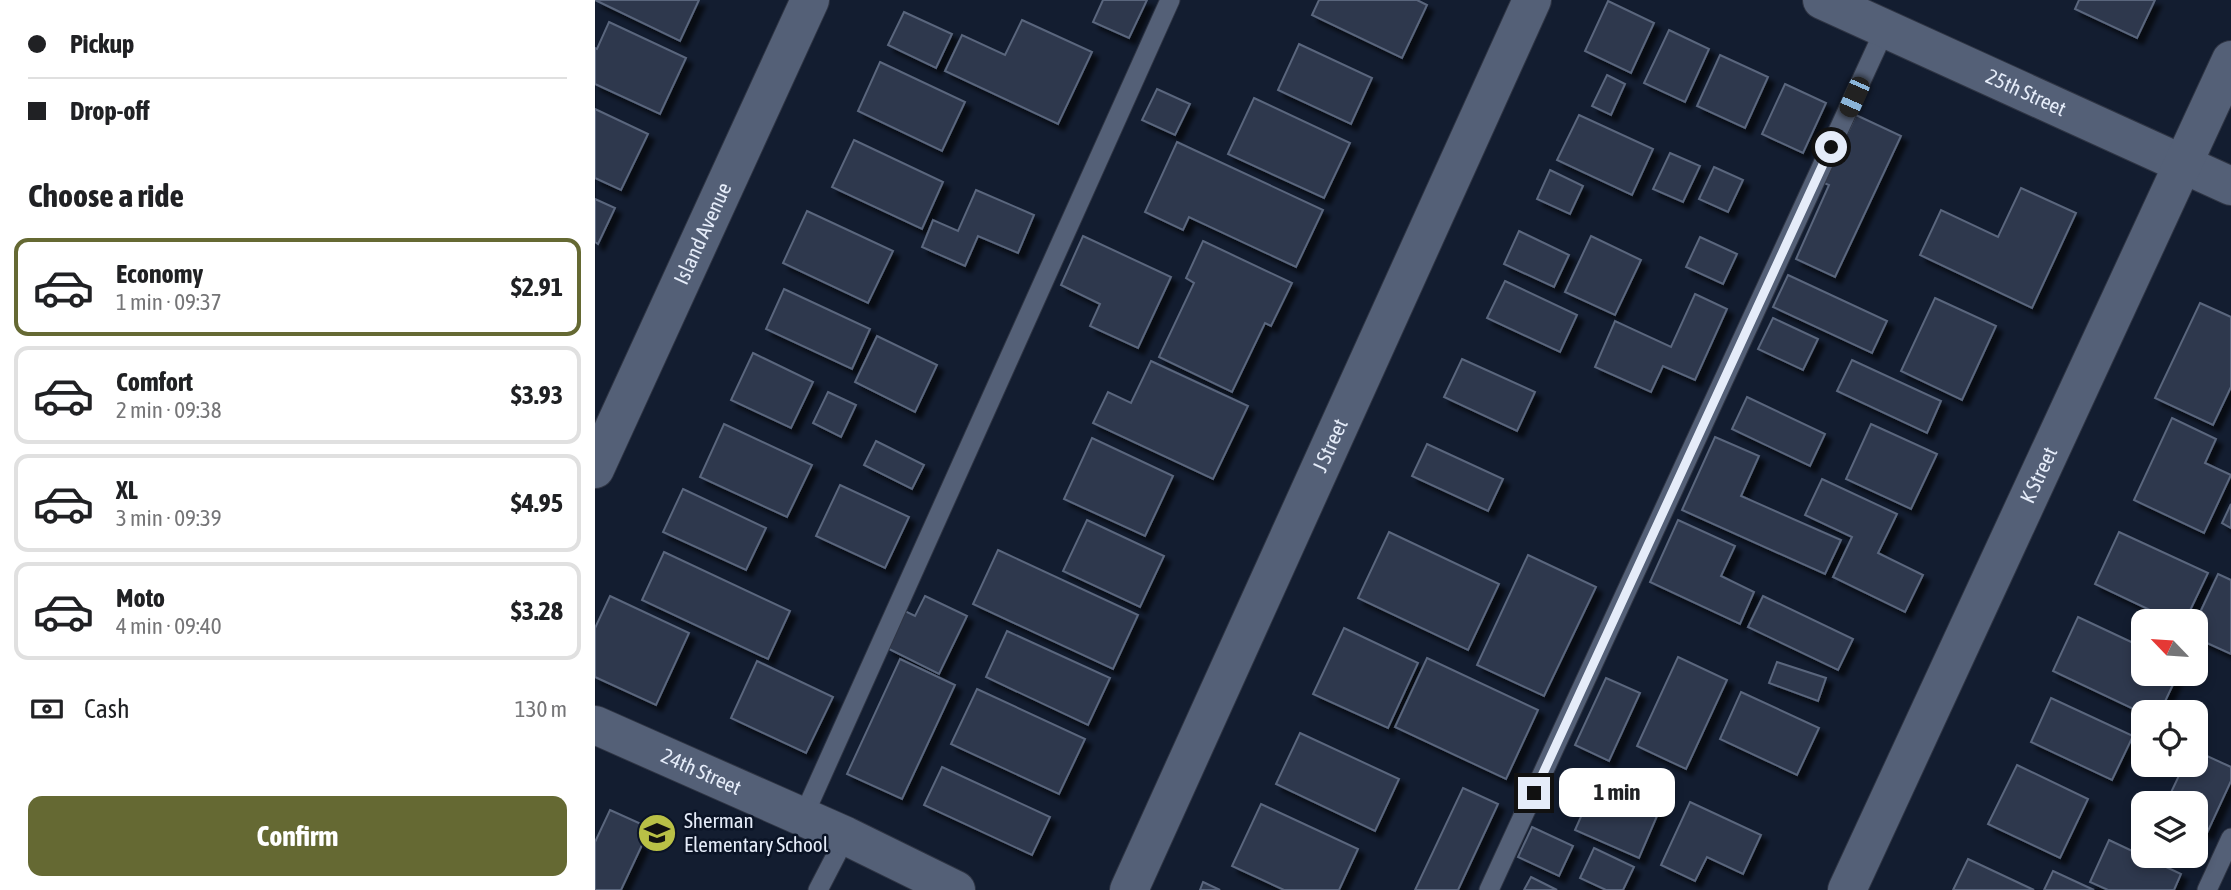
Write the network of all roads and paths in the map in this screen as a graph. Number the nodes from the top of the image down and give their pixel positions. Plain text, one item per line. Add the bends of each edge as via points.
1 (810, 0) edge
2 (1170, 0) edge
3 (1532, 0) edge
4 (1822, 0) edge
5 (1885, 29) junction
6 (2231, 60) edge
7 (2183, 164) junction
8 (2231, 186) edge
9 (595, 469) edge
10 (595, 725) edge
11 (803, 817) junction
12 (846, 836) junction
13 (2231, 838) edge
14 (818, 890) edge
15 (956, 890) edge
16 (1129, 890) edge
17 (1489, 890) edge
18 (1847, 890) edge
19 (2207, 890) edge

1 - 9 street, Island Avenue
2 - 11 lane
3 - 16 street, J Street
4 - 5 street, 25th Street
5 - 7 street, 25th Street
5 - 17 lane
6 - 7 street, K Street
7 - 8 street, 25th Street
7 - 18 street, K Street
10 - 11 street, 24th Street
11 - 12 street, 24th Street
12 - 14 lane
12 - 15 street, 24th Street
13 - 19 lane

